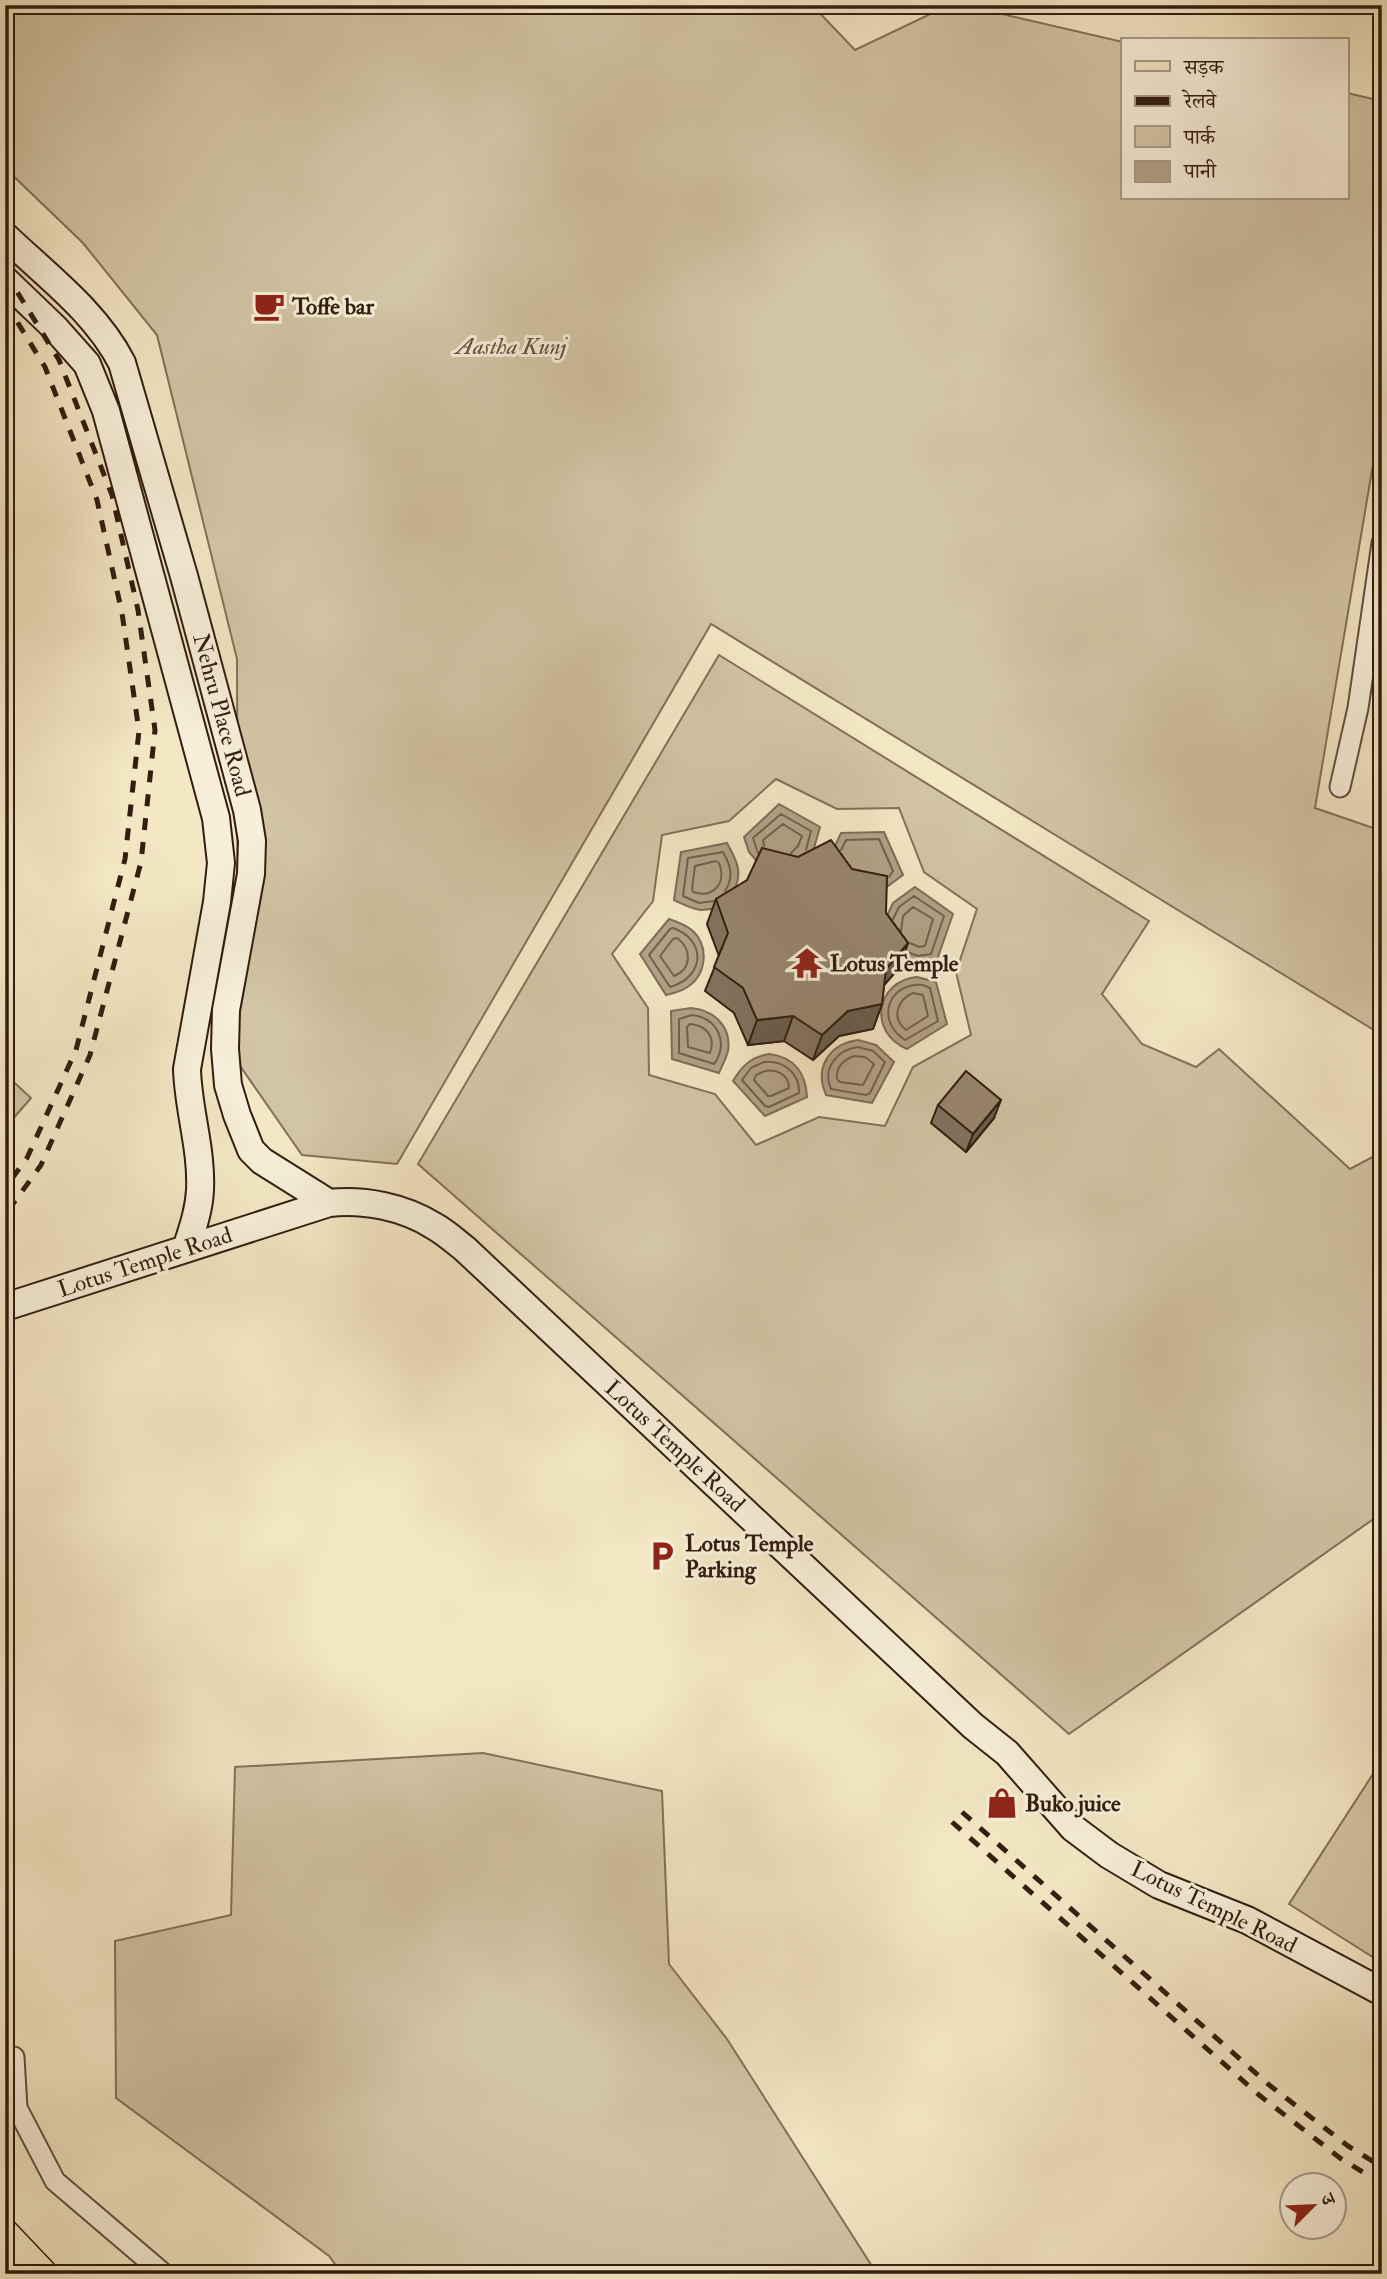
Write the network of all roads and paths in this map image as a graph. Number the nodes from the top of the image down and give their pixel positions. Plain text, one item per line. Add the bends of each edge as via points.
1 (5, 236) edge
2 (5, 280) edge
3 (1382, 543) edge
4 (1340, 787) dead end
5 (329, 1203) junction
6 (186, 1250) junction
7 (5, 1307) edge
8 (1382, 1992) edge
9 (14, 2057) dead end
10 (5, 2235) edge
11 (42, 2274) edge
12 (164, 2274) edge

1 - 5 street, Nehru Place Road via 96,321 122,363 184,576 252,841 251,874 226,1010 228,1085 251,1150
2 - 6 street, Nehru Place Road via 88,364 106,411 216,818 221,863 217,902 187,1069 200,1190
3 - 4 street via 1358,708
5 - 6 street, Lotus Temple Road
5 - 8 street, Lotus Temple Road via 354,1200 399,1210 434,1225 465,1249 1007,1753 1091,1842 1159,1885 1247,1920
6 - 7 street, Lotus Temple Road
9 - 12 street via 17,2108 55,2181
10 - 11 main road

